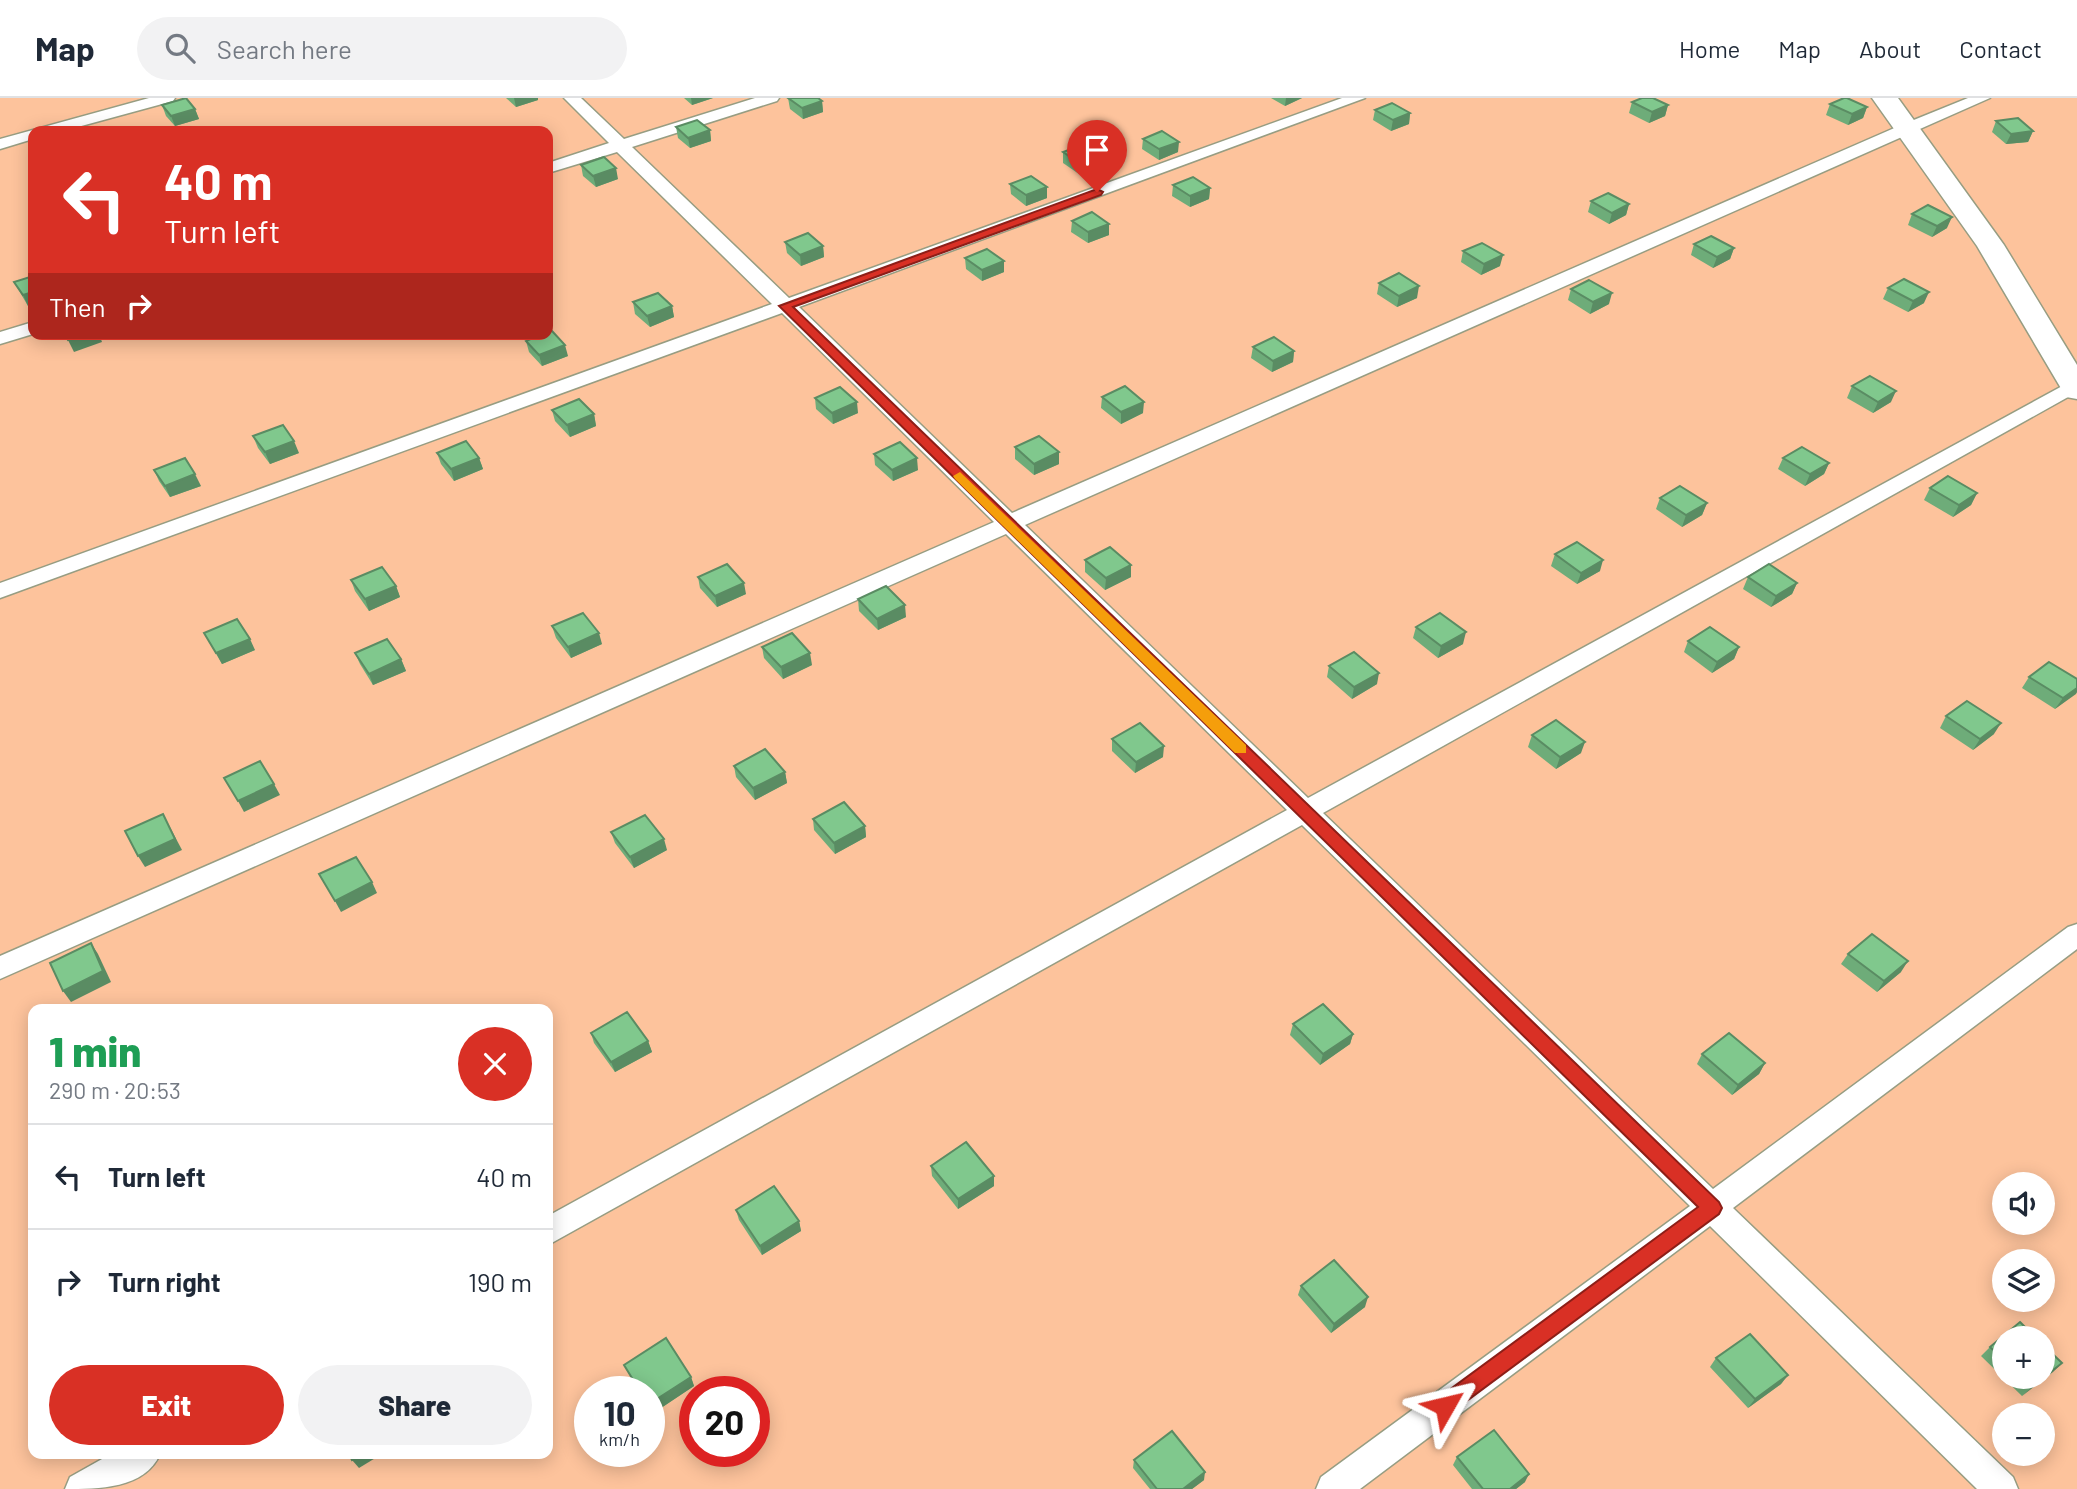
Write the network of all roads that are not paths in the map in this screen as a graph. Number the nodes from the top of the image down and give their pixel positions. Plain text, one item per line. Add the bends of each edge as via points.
1 (167, 98) edge
2 (572, 98) edge
3 (771, 98) edge
4 (1357, 98) edge
5 (1885, 98) edge
6 (1982, 98) edge
7 (63, 126) edge
8 (1905, 128) junction
9 (28, 136) edge
10 (0, 144) edge
11 (620, 145) junction
12 (553, 165) edge
13 (785, 306) junction
14 (28, 330) edge
15 (0, 338) edge
16 (2076, 387) edge
17 (1009, 523) junction
18 (0, 591) edge
19 (1305, 812) junction
20 (2077, 935) edge
21 (0, 968) edge
22 (1712, 1208) junction
23 (553, 1228) edge
24 (136, 1459) edge
25 (82, 1489) edge
26 (1333, 1489) edge
27 (2001, 1489) edge

1 - 7 lane
2 - 11 lane
3 - 11 lane
4 - 13 lane
5 - 8 street
6 - 8 lane
8 - 16 street via 1990,245
8 - 17 lane
9 - 10 lane
11 - 12 lane
11 - 13 lane
13 - 17 lane
13 - 18 lane
14 - 15 lane
16 - 19 lane
17 - 19 lane
17 - 21 lane
19 - 22 lane
19 - 23 lane
20 - 22 lane
22 - 26 lane
22 - 27 lane
24 - 25 lane

